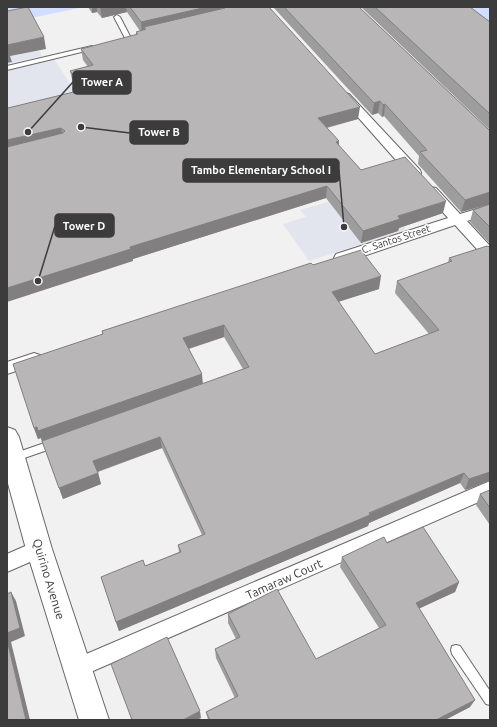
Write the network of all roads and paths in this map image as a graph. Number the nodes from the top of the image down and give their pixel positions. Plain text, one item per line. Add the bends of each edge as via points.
1 (117, 17) dead end
2 (136, 38) edge
3 (129, 40) junction
4 (121, 42) edge
5 (98, 47) edge
6 (7, 68) edge
7 (340, 90) edge
8 (490, 209) edge
9 (457, 219) junction
10 (490, 256) edge
11 (331, 261) edge
12 (51, 354) edge
13 (7, 368) edge
14 (59, 442) edge
15 (9, 452) edge
16 (490, 489) edge
17 (39, 549) junction
18 (7, 563) edge
19 (456, 650) dead end
20 (77, 668) junction
21 (490, 700) edge
22 (94, 720) edge

1 - 3 lane
2 - 3 lane
3 - 4 lane
5 - 6 lane
7 - 9 street
8 - 9 street, C. Santos Street
9 - 10 street
9 - 11 street, C. Santos Street
12 - 13 street
14 - 15 lane
15 - 17 main road, Quirino Avenue
16 - 20 street, Tamaraw Court
17 - 18 street
17 - 20 main road, Quirino Avenue
19 - 21 lane
20 - 22 main road, Quirino Avenue

